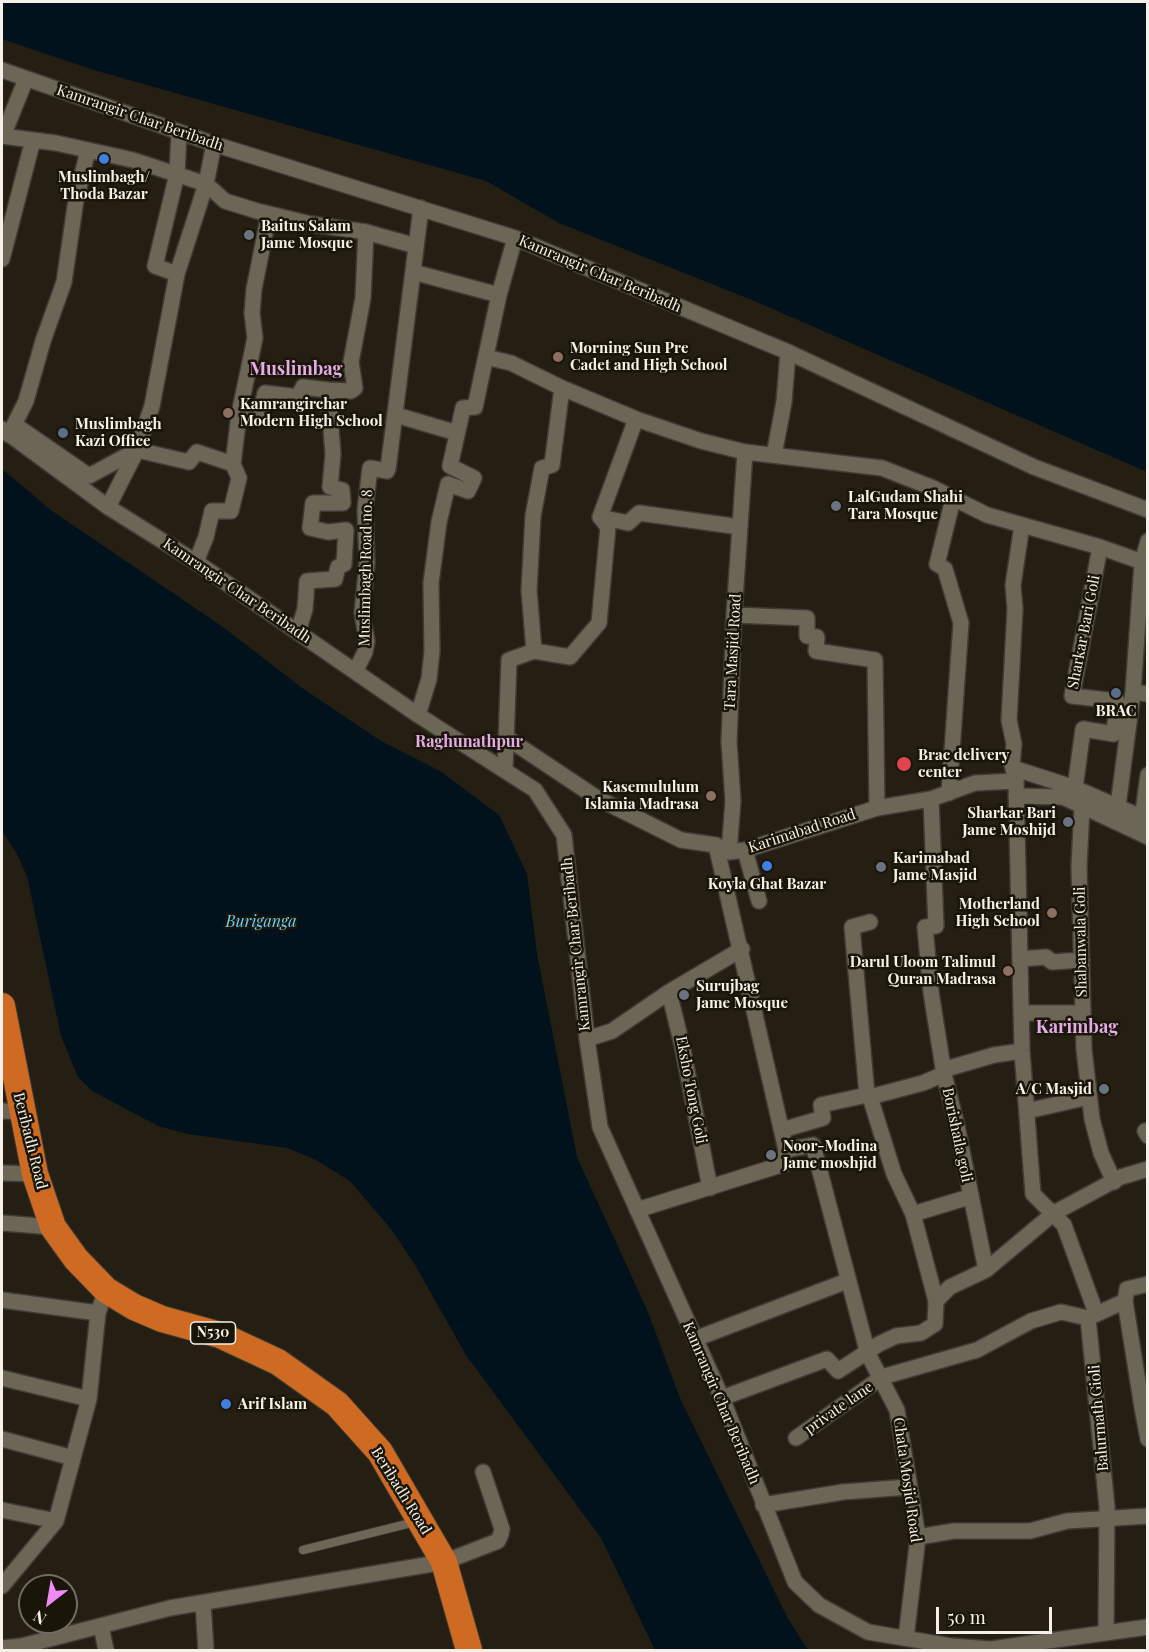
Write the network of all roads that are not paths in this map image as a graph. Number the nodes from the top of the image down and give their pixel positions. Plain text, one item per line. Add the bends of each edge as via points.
1 (2, 70) edge
2 (26, 79) junction
3 (179, 132) junction
4 (2, 136) edge
5 (33, 140) junction
6 (214, 144) junction
7 (88, 150) junction
8 (177, 174) junction
9 (206, 184) junction
10 (421, 208) junction
11 (269, 214) junction
12 (366, 232) junction
13 (515, 238) junction
14 (416, 246) junction
15 (2, 260) edge
16 (413, 272) junction
17 (177, 274) junction
18 (499, 295) junction
19 (788, 352) junction
20 (486, 357) junction
21 (562, 388) junction
22 (328, 390) junction
23 (239, 414) junction
24 (396, 415) junction
25 (636, 419) junction
26 (9, 430) edge
27 (457, 433) junction
28 (137, 450) junction
29 (745, 452) junction
30 (774, 455) junction
31 (233, 464) junction
32 (953, 499) junction
33 (108, 507) junction
34 (1148, 510) edge
35 (600, 517) junction
36 (1022, 525) junction
37 (740, 527) junction
38 (1148, 541) edge
39 (1100, 548) junction
40 (196, 562) junction
41 (1145, 564) edge
42 (734, 615) junction
43 (298, 632) junction
44 (534, 651) junction
45 (356, 670) junction
46 (1140, 693) edge
47 (418, 715) junction
48 (507, 738) junction
49 (505, 770) junction
50 (1148, 776) edge
51 (1015, 782) junction
52 (1075, 788) junction
53 (949, 794) junction
54 (931, 799) junction
55 (1118, 806) junction
56 (1082, 807) junction
57 (877, 808) junction
58 (1141, 823) edge
59 (1148, 837) edge
60 (722, 849) junction
61 (745, 850) junction
62 (759, 901) dead end
63 (870, 922) dead end
64 (742, 949) junction
65 (1020, 959) junction
66 (1082, 960) junction
67 (669, 992) junction
68 (2, 1006) edge
69 (1021, 1013) junction
70 (1083, 1013) junction
71 (587, 1039) junction
72 (1022, 1051) junction
73 (944, 1074) junction
74 (868, 1096) junction
75 (1089, 1097) junction
76 (12, 1111) edge
77 (1027, 1111) junction
78 (782, 1130) junction
79 (786, 1150) junction
80 (1148, 1169) edge
81 (2, 1173) edge
82 (35, 1174) junction
83 (1114, 1182) junction
84 (710, 1188) junction
85 (969, 1197) junction
86 (637, 1210) junction
87 (1054, 1213) junction
88 (913, 1214) junction
89 (2, 1223) edge
90 (53, 1227) junction
91 (986, 1270) junction
92 (847, 1281) junction
93 (1148, 1284) edge
94 (2, 1300) edge
95 (102, 1301) junction
96 (936, 1301) junction
97 (1125, 1301) junction
98 (1092, 1315) junction
99 (695, 1339) junction
100 (868, 1354) junction
101 (882, 1377) junction
102 (2, 1378) edge
103 (722, 1398) junction
104 (89, 1399) junction
105 (1145, 1407) edge
106 (796, 1438) dead end
107 (2, 1439) edge
108 (1148, 1439) edge
109 (73, 1458) junction
110 (483, 1472) dead end
111 (908, 1487) junction
112 (763, 1505) junction
113 (2, 1510) edge
114 (1148, 1516) edge
115 (1106, 1519) junction
116 (56, 1521) junction
117 (421, 1521) junction
118 (918, 1537) junction
119 (303, 1550) dead end
120 (444, 1562) junction
121 (2, 1587) edge
122 (203, 1603) junction
123 (101, 1626) junction
124 (1148, 1626) edge
125 (1106, 1632) junction
126 (906, 1638) junction
127 (2, 1648) edge
128 (951, 1648) edge
129 (106, 1650) edge
130 (206, 1650) edge
131 (469, 1650) edge

1 - 2 street, Kamrangir Char Beribadh
2 - 3 street, Kamrangir Char Beribadh
2 - 4 street
3 - 6 street, Kamrangir Char Beribadh
3 - 8 street
4 - 5 street
5 - 7 street
5 - 15 street
6 - 9 street
6 - 10 street, Kamrangir Char Beribadh
7 - 8 street
7 - 26 street via 64,282 26,401
8 - 9 street
8 - 17 street via 155,266
9 - 11 street via 225,201
9 - 17 street
10 - 13 street, Kamrangir Char Beribadh
10 - 14 street, Muslimbagh Road no. 8
11 - 12 street
11 - 23 street via 254,289 255,338
12 - 14 street
12 - 22 street via 363,298 351,362 355,388
13 - 18 street
13 - 19 street, Kamrangir Char Beribadh
14 - 16 street, Muslimbagh Road no. 8
16 - 18 street
16 - 24 street, Muslimbagh Road no. 8
17 - 28 street via 152,406
18 - 20 street
19 - 30 street
19 - 34 street, Kamrangir Char Beribadh via 1034,467
20 - 21 street via 512,363
20 - 27 street via 475,408 463,408
21 - 25 street
21 - 44 street via 552,465 542,468 533,516 529,590
22 - 23 street via 303,387 298,397 265,393 260,416
22 - 43 street via 333,454 330,487 342,490 343,503 313,503 310,528 346,530 344,564 338,567 335,579 308,581
23 - 31 street
24 - 27 street
24 - 45 street, Muslimbagh Road no. 8 via 387,471 370,468 362,613 367,641
25 - 29 street
25 - 35 street
26 - 28 street via 89,476
26 - 33 street, Kamrangir Char Beribadh
27 - 47 street via 451,468 474,478 470,491 447,486 431,583 429,679
28 - 31 street via 189,462 195,451
28 - 33 street
29 - 30 street
29 - 37 street, Tara Masjid Road
30 - 32 street via 882,468
31 - 40 street via 239,478 231,511 212,511
32 - 36 street
32 - 53 street via 938,564 945,569 961,623
33 - 40 street, Kamrangir Char Beribadh
35 - 37 street via 628,523 639,513
35 - 44 street via 608,527 599,623 570,657
36 - 39 street
36 - 51 street, Balurmath Gioli via 1013,585 1009,720
37 - 42 street, Tara Masjid Road
38 - 41 street
39 - 41 street
39 - 52 street, Sharkar Bari Goli via 1072,696 1117,701 1114,734 1083,729
40 - 43 street, Kamrangir Char Beribadh
41 - 46 street
42 - 57 street via 807,618 807,636 817,637 816,651 875,660
42 - 60 street, Tara Masjid Road via 729,742 733,801
43 - 45 street, Kamrangir Char Beribadh
44 - 48 street via 509,660
45 - 47 street, Kamrangir Char Beribadh
46 - 55 street
47 - 49 street, Kamrangir Char Beribadh
48 - 49 street
48 - 60 street, Karimabad Road via 597,798 681,840
49 - 71 street, Kamrangir Char Beribadh via 535,790 564,835
50 - 58 street
51 - 52 street
51 - 53 street, Karimabad Road via 975,783
51 - 56 street, Karimabad Road
51 - 65 street, Balurmath Gioli
52 - 55 street
53 - 54 street, Karimabad Road
54 - 57 street, Karimabad Road
54 - 73 street, Borishaila goli via 936,926 925,927
55 - 58 street
56 - 58 street, Karimabad Road
56 - 66 street, Shabanwala Goli
57 - 61 street, Karimabad Road
58 - 59 street, Karimabad Road
60 - 61 street, Karimabad Road
60 - 64 street, Tara Masjid Road
61 - 62 street
63 - 74 street via 852,927
64 - 67 street
64 - 78 street
65 - 66 street
65 - 69 street, Balurmath Gioli
66 - 70 street, Shabanwala Goli
67 - 71 street via 612,1031
67 - 84 street, Eksho Tong Goli
68 - 76 highway, Beribadh Road / N530
69 - 70 street
69 - 72 street, Balurmath Gioli
70 - 75 street, Shabanwala Goli
71 - 86 street, Kamrangir Char Beribadh via 600,1127
72 - 73 street via 994,1055 946,1070
72 - 77 street, Balurmath Gioli
73 - 74 street, Borishaila goli
73 - 85 street, Borishaila goli
74 - 78 street, Borishaila goli via 821,1105 823,1118
74 - 88 street via 894,1174
75 - 77 street
75 - 83 street, Shabanwala Goli via 1101,1153
76 - 82 highway, Beribadh Road / N530
77 - 87 street, Balurmath Gioli via 1033,1194
78 - 79 street
79 - 84 street via 784,1164
79 - 92 street, Chata Mosjid Road via 813,1144
80 - 83 street
81 - 82 street
82 - 90 highway, Beribadh Road / N530
83 - 87 street
84 - 86 street
85 - 88 street
85 - 91 street, Borishaila goli
86 - 99 street, Kamrangir Char Beribadh
87 - 91 street
87 - 98 street, Balurmath Gioli via 1064,1225
88 - 96 street
89 - 90 street
90 - 95 highway, Beribadh Road / N530
91 - 96 street via 950,1287
92 - 99 street
92 - 100 street, Chata Mosjid Road
93 - 97 street via 1127,1289
94 - 95 street
95 - 104 street
95 - 117 highway, Beribadh Road / N530 via 134,1307 220,1335 278,1362 308,1382 337,1404 380,1452
96 - 100 street via 935,1324 921,1333 896,1336
97 - 98 street
97 - 105 street
98 - 101 street, private lane via 1061,1312 1031,1321 977,1350
98 - 115 street, Balurmath Gioli
99 - 103 street, Kamrangir Char Beribadh
100 - 101 street, Chata Mosjid Road
100 - 103 street via 838,1371 827,1359
101 - 106 street, private lane
101 - 111 street, Chata Mosjid Road via 897,1410
102 - 104 street
103 - 112 street, Kamrangir Char Beribadh
104 - 109 street
105 - 108 street
107 - 109 street
109 - 116 street
110 - 120 street via 502,1529 498,1541
111 - 112 street via 843,1492
111 - 118 street, Chata Mosjid Road
112 - 126 street, Kamrangir Char Beribadh via 795,1582 819,1605 868,1632
113 - 116 street
114 - 115 street
115 - 118 street via 1067,1521 1030,1531 954,1532
115 - 125 street, Balurmath Gioli
116 - 121 street
117 - 119 lane
117 - 120 highway, Beribadh Road / N530
118 - 126 street, Chata Mosjid Road
120 - 122 street
120 - 131 highway, Beribadh Road / N530
122 - 123 street
122 - 130 street
123 - 127 street
123 - 129 street
124 - 125 street
125 - 128 street via 991,1649
126 - 128 street

